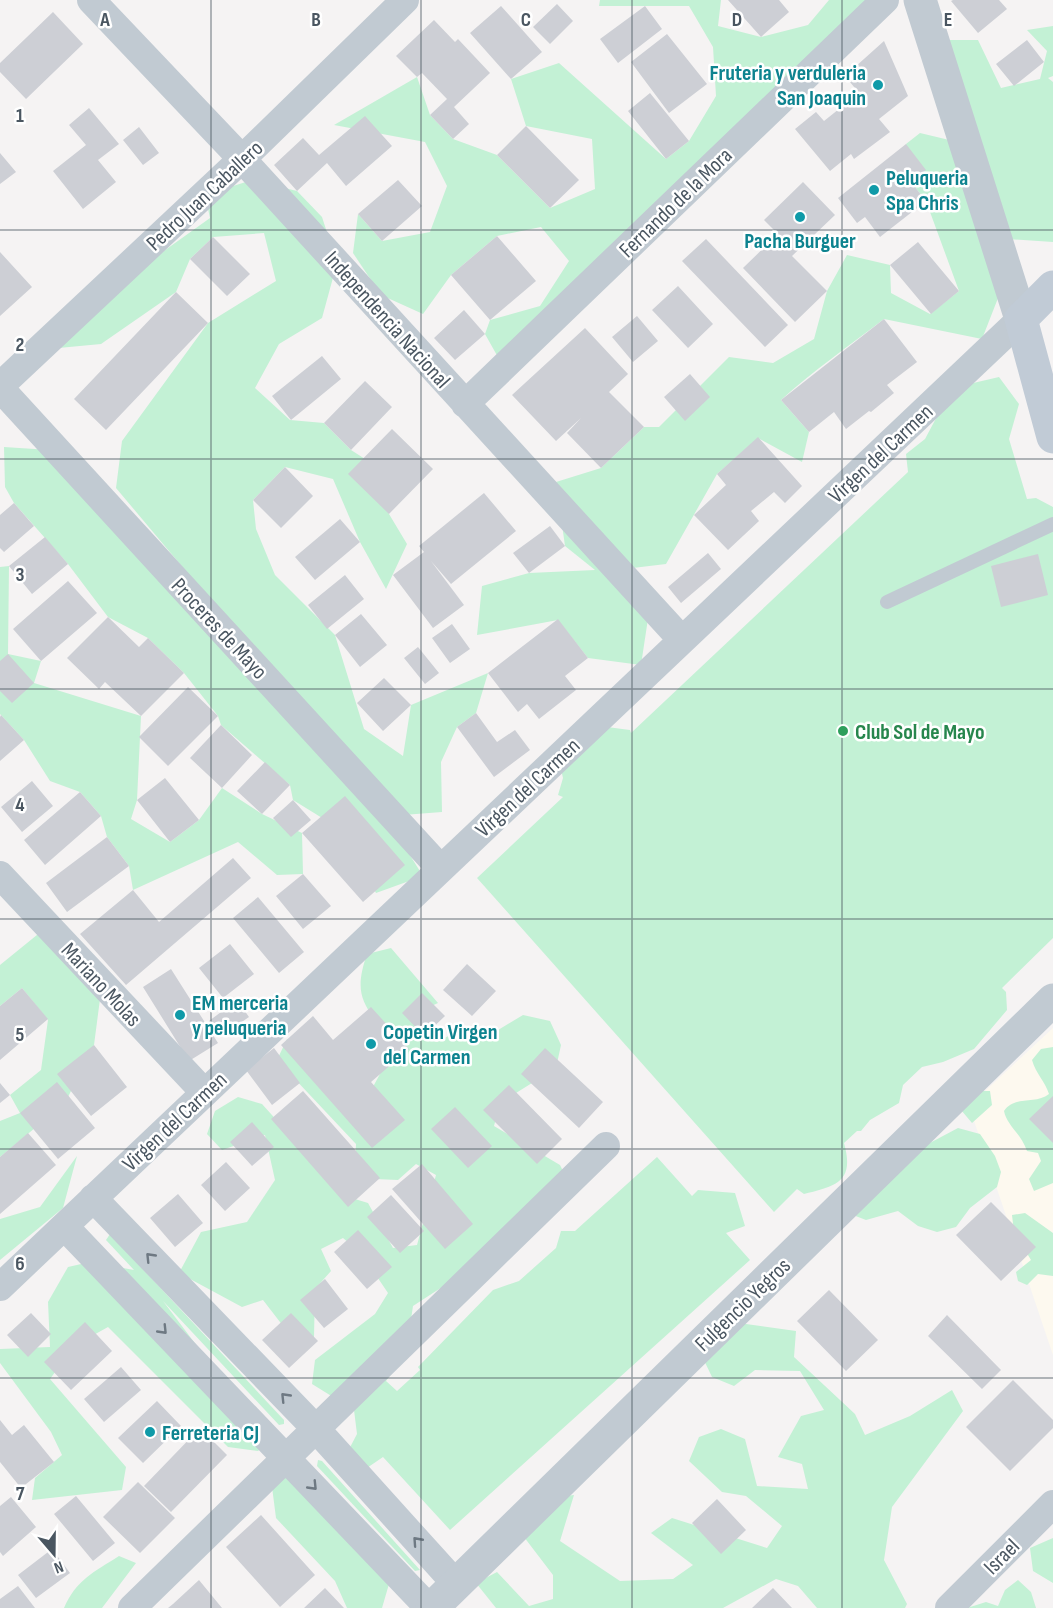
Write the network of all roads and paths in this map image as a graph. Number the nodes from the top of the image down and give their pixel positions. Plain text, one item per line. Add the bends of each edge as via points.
1 (91, 0) edge
2 (405, 0) edge
3 (885, 0) edge
4 (920, 0) edge
5 (242, 159) junction
6 (1053, 287) edge
7 (1021, 319) junction
8 (0, 387) edge
9 (465, 404) junction
10 (1053, 437) edge
11 (1053, 525) edge
12 (887, 602) dead end
13 (682, 640) junction
14 (441, 869) junction
15 (0, 876) edge
16 (1053, 1000) edge
17 (204, 1092) junction
18 (606, 1146) dead end
19 (93, 1198) junction
20 (65, 1227) junction
21 (0, 1287) edge
22 (317, 1430) junction
23 (288, 1459) junction
24 (1053, 1504) edge
25 (443, 1601) edge
26 (132, 1608) edge
27 (949, 1608) edge

1 - 5 street, Independencia Nacional
2 - 5 street, Pedro Juan Caballero
3 - 9 street, Fernando de la Mora
4 - 7 street
5 - 8 street, Pedro Juan Caballero
5 - 9 street, Independencia Nacional
6 - 7 main road, Virgen del Carmen
7 - 10 main road
7 - 13 street, Virgen del Carmen
8 - 14 street, Proceres de Mayo
9 - 13 street, Independencia Nacional
11 - 12 lane
13 - 14 street, Virgen del Carmen
14 - 17 street, Virgen del Carmen
15 - 17 street, Mariano Molas
16 - 25 street, Fulgencio Yegros
17 - 19 street, Virgen del Carmen
18 - 22 street
19 - 20 street, Virgen del Carmen
22 -> 19 street
20 - 21 street, Virgen del Carmen
20 -> 23 street
22 - 23 street
25 -> 22 street
23 -> 25 street
23 - 26 street
24 - 27 street, Israel

